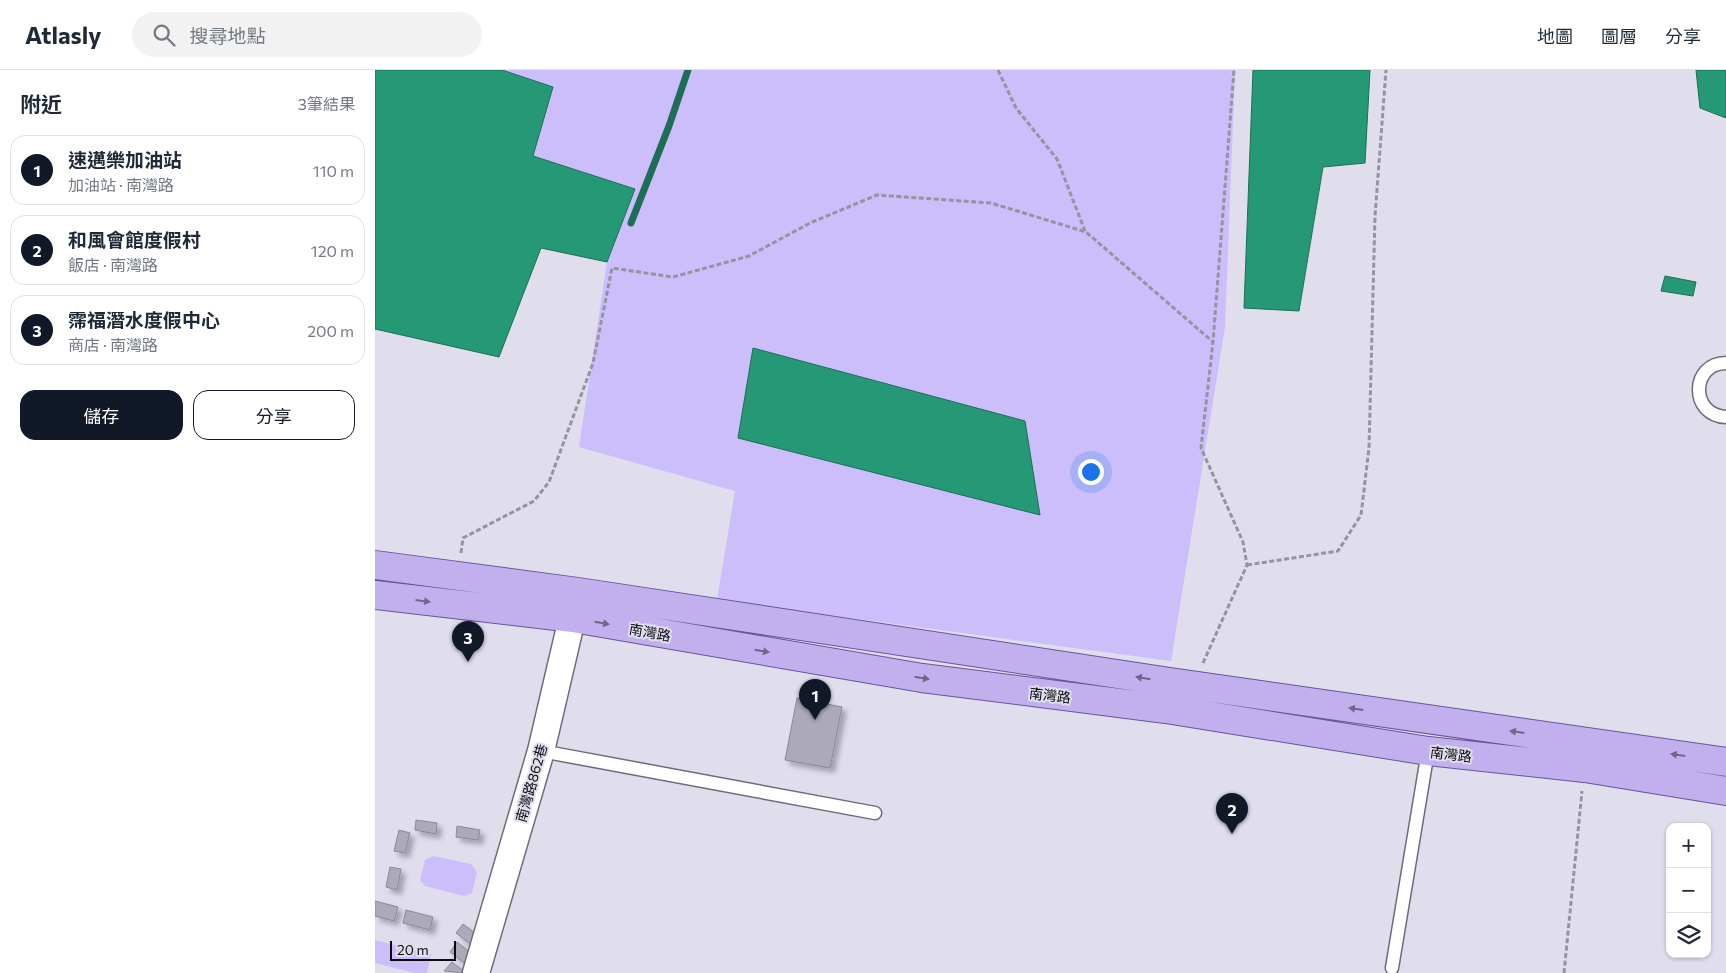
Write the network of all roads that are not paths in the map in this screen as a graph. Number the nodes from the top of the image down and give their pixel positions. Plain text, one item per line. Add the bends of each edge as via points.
1 (1726, 363) edge
2 (1726, 416) edge
3 (375, 565) edge
4 (578, 592) junction
5 (375, 595) edge
6 (573, 618) junction
7 (1180, 683) junction
8 (1166, 709) junction
9 (541, 751) junction
10 (1428, 751) junction
11 (1726, 762) edge
12 (1726, 791) edge
13 (875, 813) dead end
14 (1392, 968) dead end
15 (476, 973) edge

1 - 2 lane via 1714,365 1706,371 1699,388 1704,406 1711,413
3 - 4 main road, 南灣路
4 - 6 street, 南灣路862巷
7 -> 4 main road, 南灣路
5 -> 6 main road, 南灣路
6 -> 8 main road, 南灣路 via 922,678
6 - 9 street, 南灣路862巷
7 - 8 street
11 -> 7 main road, 南灣路
8 - 10 main road, 南灣路
9 - 13 lane
9 - 15 street, 南灣路862巷
10 - 12 main road, 南灣路 via 1585,768
10 - 14 lane

